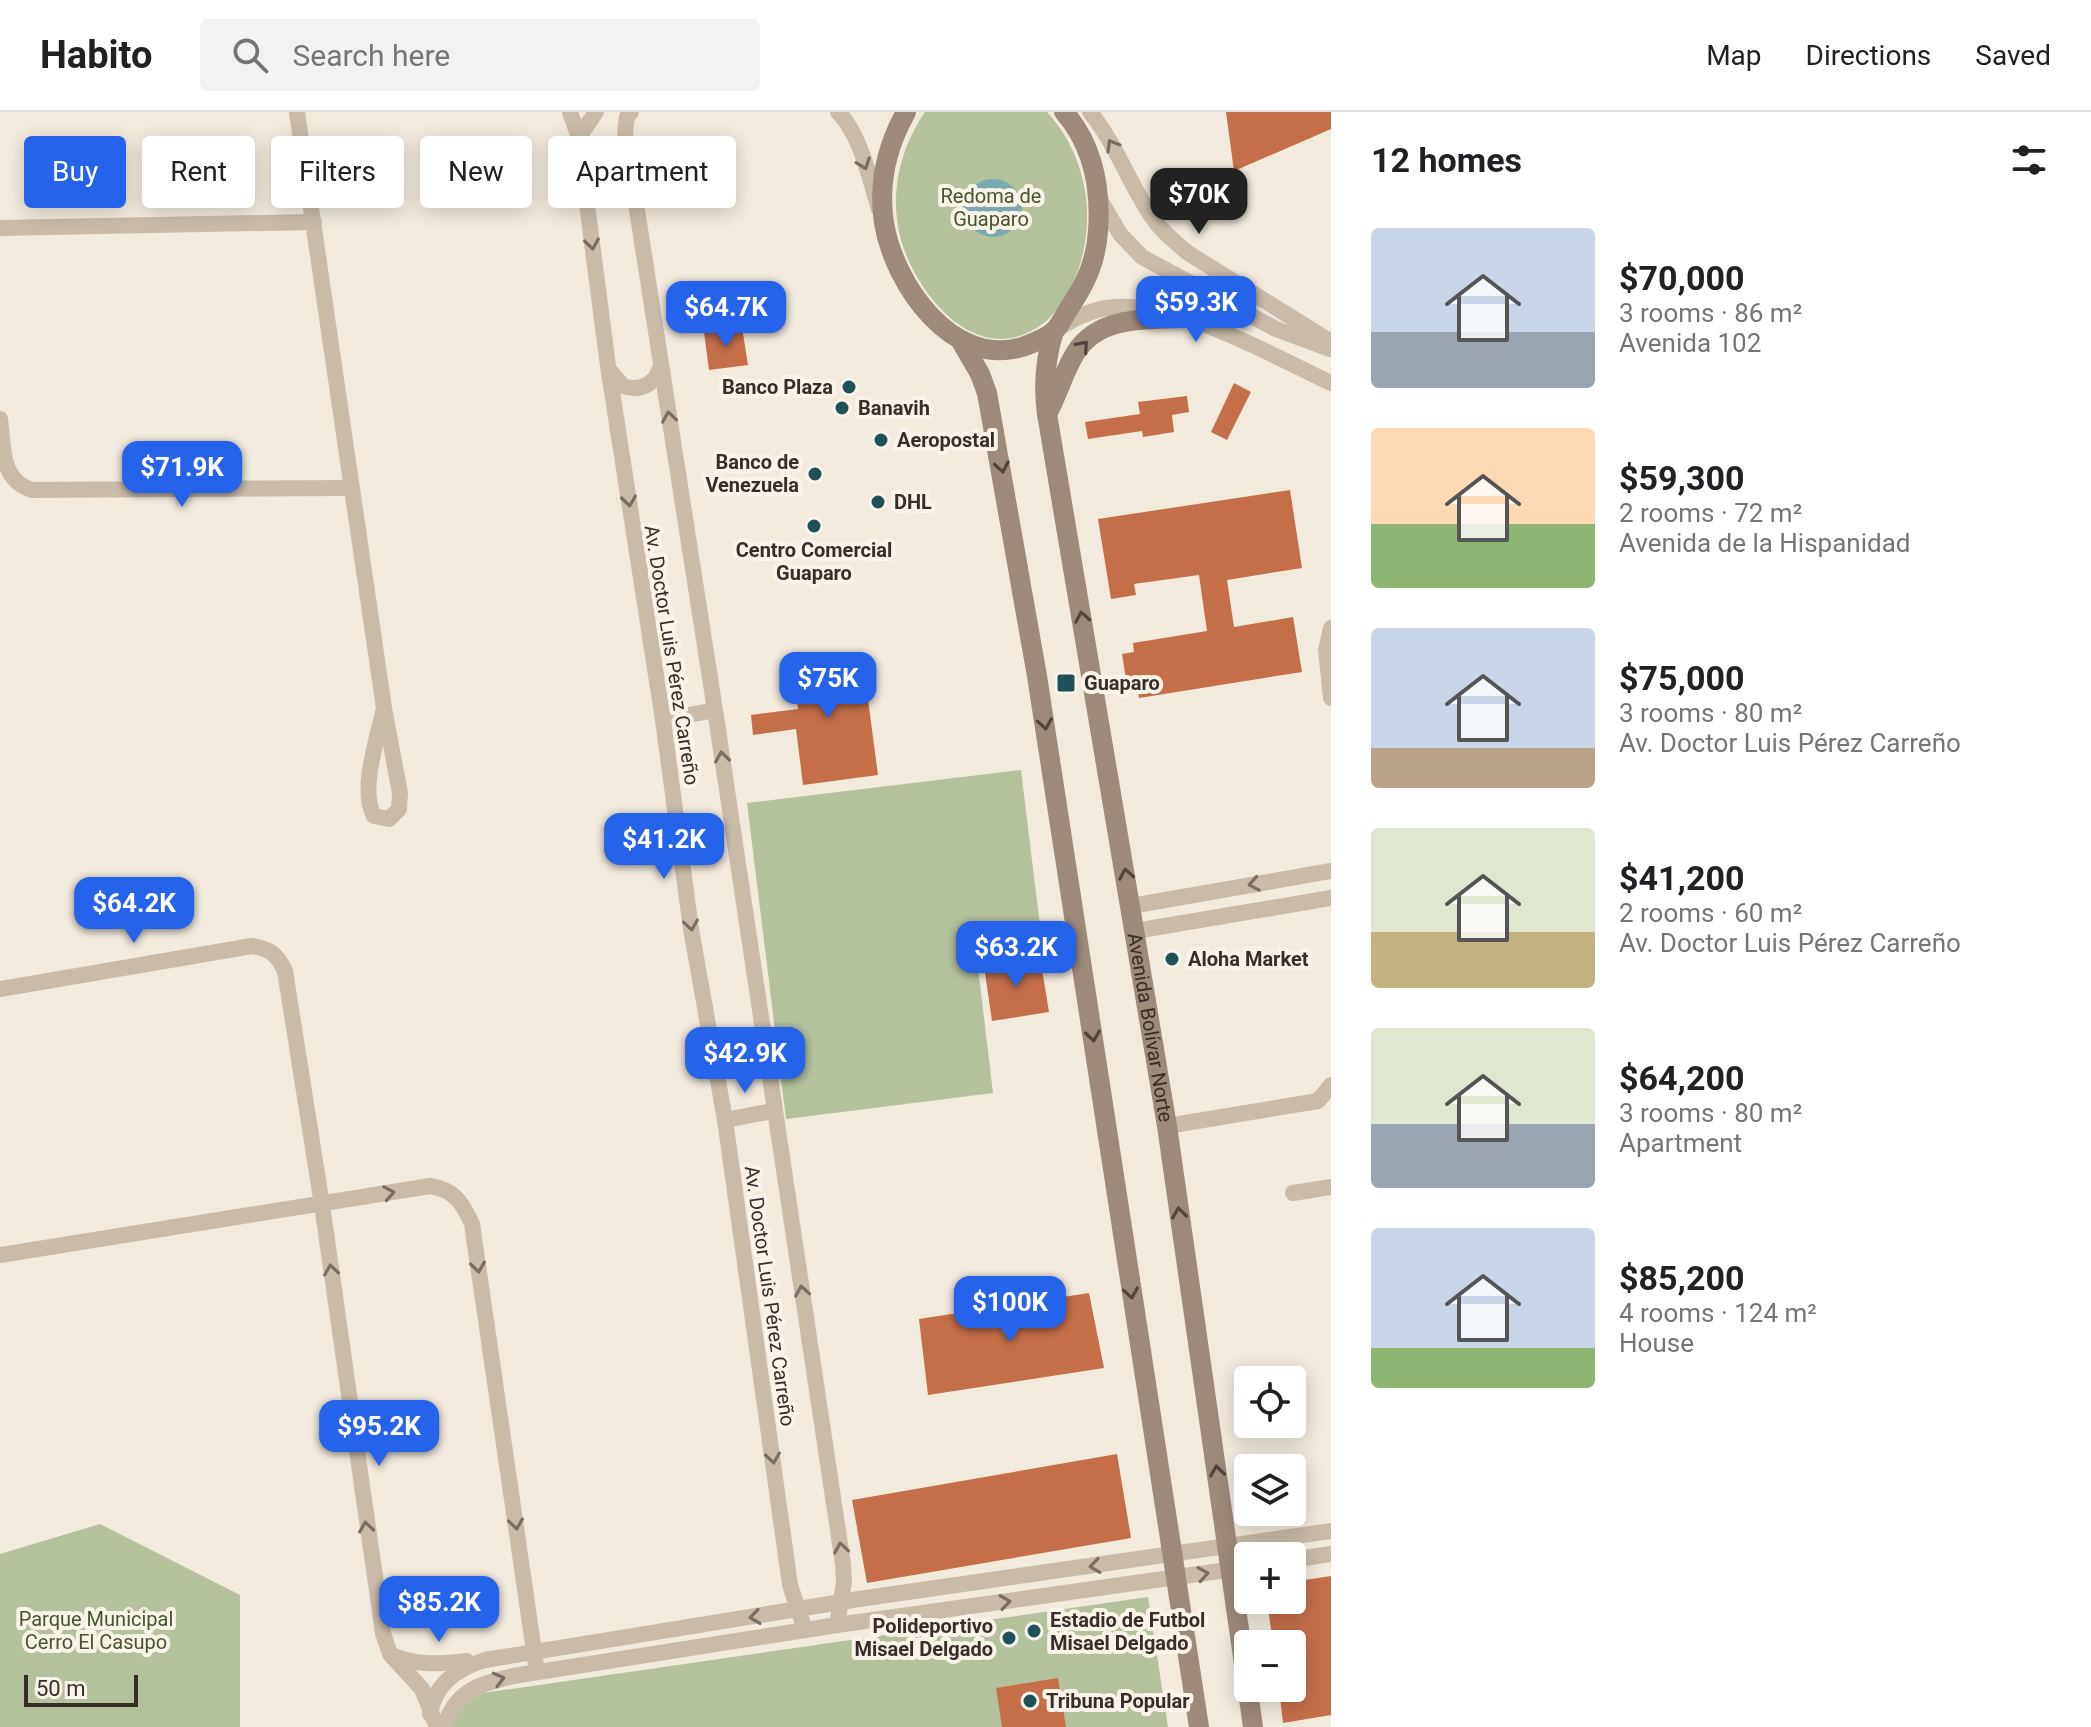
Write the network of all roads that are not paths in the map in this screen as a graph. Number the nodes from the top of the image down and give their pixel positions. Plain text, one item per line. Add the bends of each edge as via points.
1 (297, 112) edge
2 (570, 112) edge
3 (596, 112) edge
4 (631, 112) edge
5 (838, 112) edge
6 (906, 112) edge
7 (1064, 112) edge
8 (1090, 112) edge
9 (576, 136) edge
10 (582, 136) edge
11 (1099, 198) junction
12 (587, 208) edge
13 (883, 220) junction
14 (314, 222) junction
15 (0, 228) edge
16 (1184, 318) junction
17 (1054, 331) junction
18 (961, 341) junction
19 (1331, 342) edge
20 (1331, 350) edge
21 (661, 365) junction
22 (608, 366) junction
23 (1331, 383) edge
24 (1047, 414) junction
25 (0, 419) edge
26 (352, 488) junction
27 (1331, 628) edge
28 (1331, 698) edge
29 (384, 708) junction
30 (715, 710) junction
31 (663, 720) junction
32 (1331, 871) edge
33 (1331, 898) edge
34 (1131, 906) junction
35 (1135, 931) junction
36 (0, 989) edge
37 (1331, 1085) edge
38 (773, 1111) junction
39 (725, 1120) junction
40 (1167, 1126) junction
41 (1331, 1187) edge
42 (1293, 1193) dead end
43 (322, 1205) junction
44 (0, 1255) edge
45 (1331, 1531) edge
46 (1228, 1548) junction
47 (1331, 1554) edge
48 (1172, 1556) junction
49 (1234, 1558) edge
50 (1306, 1558) edge
51 (1234, 1569) edge
52 (1175, 1578) junction
53 (841, 1603) junction
54 (798, 1609) junction
55 (1244, 1614) edge
56 (837, 1625) junction
57 (805, 1630) junction
58 (535, 1652) junction
59 (390, 1654) junction
60 (485, 1660) junction
61 (537, 1672) junction
62 (432, 1722) edge
63 (444, 1727) edge
64 (1199, 1727) edge
65 (1253, 1727) edge

1 - 14 street
2 - 9 street, Av. Doctor Luis Pérez Carreño
3 - 10 street
4 - 21 street, Av. Doctor Luis Pérez Carreño via 625,133
5 -> 13 street via 854,137
6 - 13 main road via 885,166
7 - 11 main road via 1085,143
19 -> 8 street via 1173,240 1153,220
11 - 17 main road via 1092,267
11 - 20 street via 1120,234 1142,257 1276,329
12 -> 22 street, Av. Doctor Luis Pérez Carreño
13 - 18 main road via 909,287
14 - 15 street
14 - 26 street
16 - 17 street via 1149,308 1104,308
16 - 23 street
24 -> 16 main road via 1087,339 1120,322
17 - 18 main road via 1031,344 995,351
17 - 24 main road, Avenida Bolívar Norte via 1045,374
18 -> 48 main road via 987,393 1009,508
21 - 22 street via 647,386 631,389 616,381
30 -> 21 street, Av. Doctor Luis Pérez Carreño
22 -> 31 street, Av. Doctor Luis Pérez Carreño
34 -> 24 main road, Avenida Bolívar Norte
25 - 26 street via 8,474 18,486 32,490
26 - 29 street
27 - 28 street via 1326,650
29 - 29 street via 400,793 399,809 389,819 374,816 368,806
30 - 31 street
38 -> 30 street, Av. Doctor Luis Pérez Carreño
31 -> 39 street, Av. Doctor Luis Pérez Carreño via 691,929
32 -> 34 street
33 - 35 street
34 - 35 main road, Avenida Bolívar Norte
35 - 40 main road, Avenida Bolívar Norte
36 - 43 street via 238,948 268,948 285,971
37 - 40 street via 1318,1101
38 - 39 street
53 -> 38 street, Av. Doctor Luis Pérez Carreño via 843,1564
39 -> 54 street, Av. Doctor Luis Pérez Carreño via 790,1585
46 -> 40 main road, Avenida Bolívar Norte
41 - 42 street
43 - 44 street
43 -> 58 street via 430,1186 455,1194 464,1206 472,1224
59 -> 43 street via 378,1608
45 - 46 street
46 - 48 street
46 - 49 main road, Avenida Bolívar Norte
47 - 50 street
48 - 52 main road
48 -> 53 street
52 -> 51 street
56 -> 52 street
52 - 64 main road
53 - 54 street
53 - 56 street, Av. Doctor Luis Pérez Carreño
54 - 57 street, Av. Doctor Luis Pérez Carreño
54 -> 58 street
55 - 65 main road, Avenida Bolívar Norte
56 - 57 street
57 - 61 street
58 - 60 street
58 - 61 street
59 - 60 street via 409,1663
59 - 62 street via 422,1689
60 - 62 street via 446,1680 435,1697
63 -> 61 street via 454,1703 483,1683

